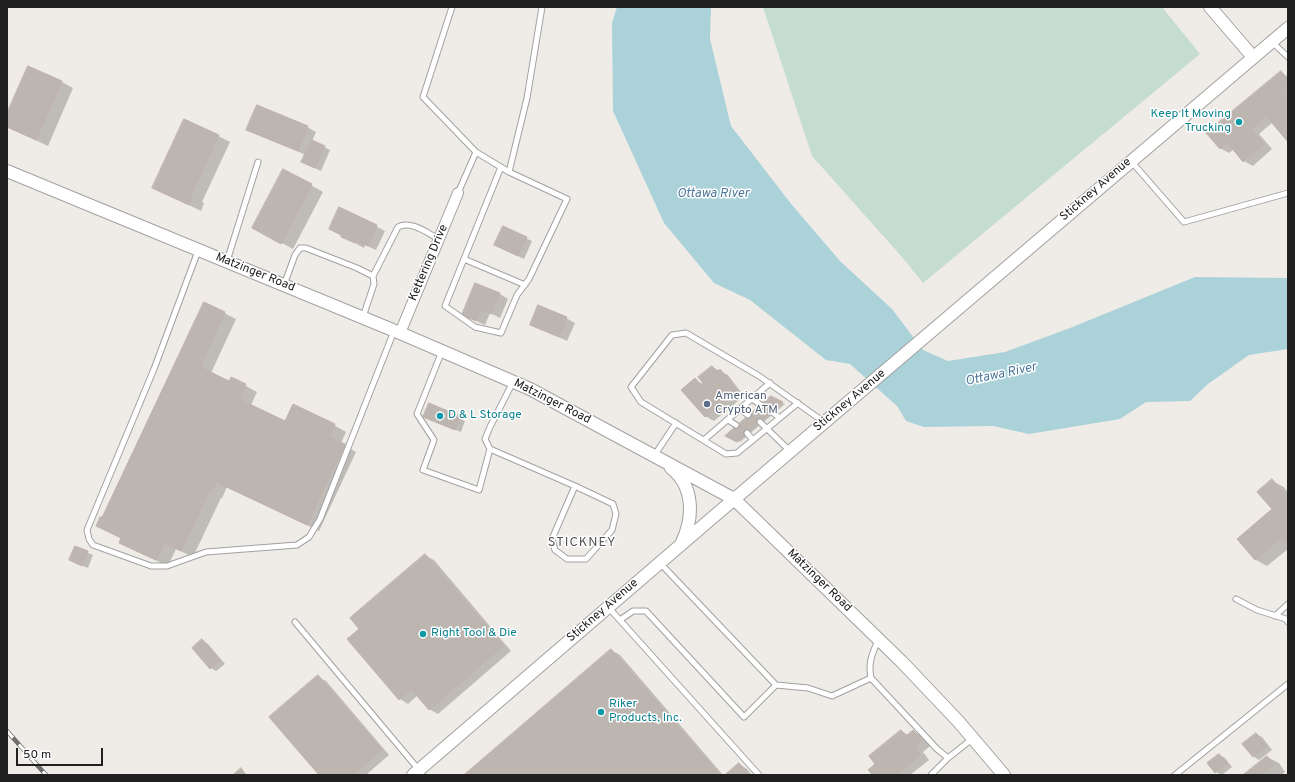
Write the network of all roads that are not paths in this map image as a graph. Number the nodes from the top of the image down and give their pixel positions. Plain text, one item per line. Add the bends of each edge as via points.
1 (452, 7) edge
2 (542, 7) edge
3 (1210, 7) edge
4 (1288, 28) edge
5 (1271, 42) junction
6 (1253, 57) junction
7 (1288, 57) edge
8 (476, 152) junction
9 (1131, 161) junction
10 (258, 162) dead end
11 (501, 167) junction
12 (7, 171) edge
13 (510, 172) junction
14 (458, 193) joint
15 (1288, 193) edge
16 (439, 239) junction
17 (198, 250) junction
18 (464, 259) junction
19 (227, 261) junction
20 (373, 276) junction
21 (284, 285) junction
22 (525, 285) junction
23 (363, 317) junction
24 (397, 332) junction
25 (442, 351) junction
26 (513, 382) junction
27 (770, 383) junction
28 (752, 399) junction
29 (798, 403) junction
30 (761, 405) dead end
31 (740, 409) junction
32 (772, 412) dead end
33 (748, 416) dead end
34 (780, 418) junction
35 (728, 420) junction
36 (760, 422) dead end
37 (825, 422) junction
38 (676, 423) junction
39 (736, 425) dead end
40 (768, 428) junction
41 (747, 433) dead end
42 (704, 440) junction
43 (753, 440) junction
44 (490, 449) junction
45 (790, 451) junction
46 (657, 458) junction
47 (575, 486) junction
48 (734, 499) junction
49 (680, 545) junction
50 (660, 563) junction
51 (1236, 599) dead end
52 (1288, 604) edge
53 (608, 607) junction
54 (1275, 616) junction
55 (620, 620) junction
56 (295, 622) dead end
57 (1288, 622) edge
58 (879, 640) junction
59 (871, 678) junction
60 (1288, 684) edge
61 (776, 685) junction
62 (973, 738) junction
63 (948, 758) junction
64 (416, 772) edge
65 (759, 775) edge
66 (930, 775) edge
67 (1004, 775) edge
68 (1176, 775) edge

1 - 8 lane via 423,97
2 - 13 lane via 527,98
3 - 6 street
4 - 5 street, Stickney Avenue
5 - 6 street, Stickney Avenue
5 - 7 lane
6 - 9 street, Stickney Avenue
8 - 11 lane
8 - 14 lane
9 - 15 lane via 1184,222
9 - 37 street, Stickney Avenue
10 - 19 lane
11 - 13 lane
11 - 18 lane
12 - 17 street, Matzinger Road
13 - 22 lane via 567,199
14 - 16 street, Kettering Drive
16 - 20 lane via 409,224 398,227
16 - 24 street, Kettering Drive
17 - 19 street, Matzinger Road
17 - 24 lane via 154,369 87,530 93,545 151,566 167,566 206,552 297,545 309,537 320,519
18 - 22 lane
18 - 22 lane via 445,306 475,327 501,333 517,295
19 - 21 street, Matzinger Road
20 - 21 lane via 306,248 300,248
20 - 23 lane via 374,284
21 - 23 street, Matzinger Road
23 - 24 street, Matzinger Road
24 - 25 street, Matzinger Road
25 - 26 street, Matzinger Road
25 - 44 lane via 417,414 434,440 423,470 479,490
26 - 44 lane via 485,439
26 - 46 street, Matzinger Road
27 - 28 lane
27 - 29 lane
27 - 38 lane via 686,333 672,335 631,387 641,402
28 - 30 lane
28 - 31 lane
29 - 34 lane
29 - 37 lane
31 - 33 lane
31 - 35 lane
32 - 34 lane
34 - 40 lane
35 - 39 lane
35 - 42 lane
36 - 40 lane
37 - 45 street, Stickney Avenue
38 - 42 lane
38 - 46 lane
40 - 43 lane
40 - 45 lane
41 - 43 lane
42 - 43 lane via 726,454 737,453
44 - 47 lane
45 - 48 street, Stickney Avenue
46 - 48 street, Matzinger Road
46 - 49 street via 675,471 685,485 691,504 689,525
47 - 47 lane via 613,504 616,514 612,530 586,559 567,559 555,550 552,539
48 - 49 street, Stickney Avenue
48 - 58 street, Matzinger Road
49 - 50 street, Stickney Avenue
50 - 53 street, Stickney Avenue
50 - 61 lane
51 - 54 lane
52 - 54 lane
53 - 55 lane
53 - 64 street, Stickney Avenue
54 - 57 lane
55 - 61 lane via 633,611 646,611 744,717
55 - 65 lane
56 - 64 lane
58 - 59 lane via 870,659
58 - 62 street, Matzinger Road
59 - 61 lane via 832,696 808,688
59 - 63 lane
60 - 68 lane
62 - 63 lane
62 - 67 street, Matzinger Road
63 - 66 lane

